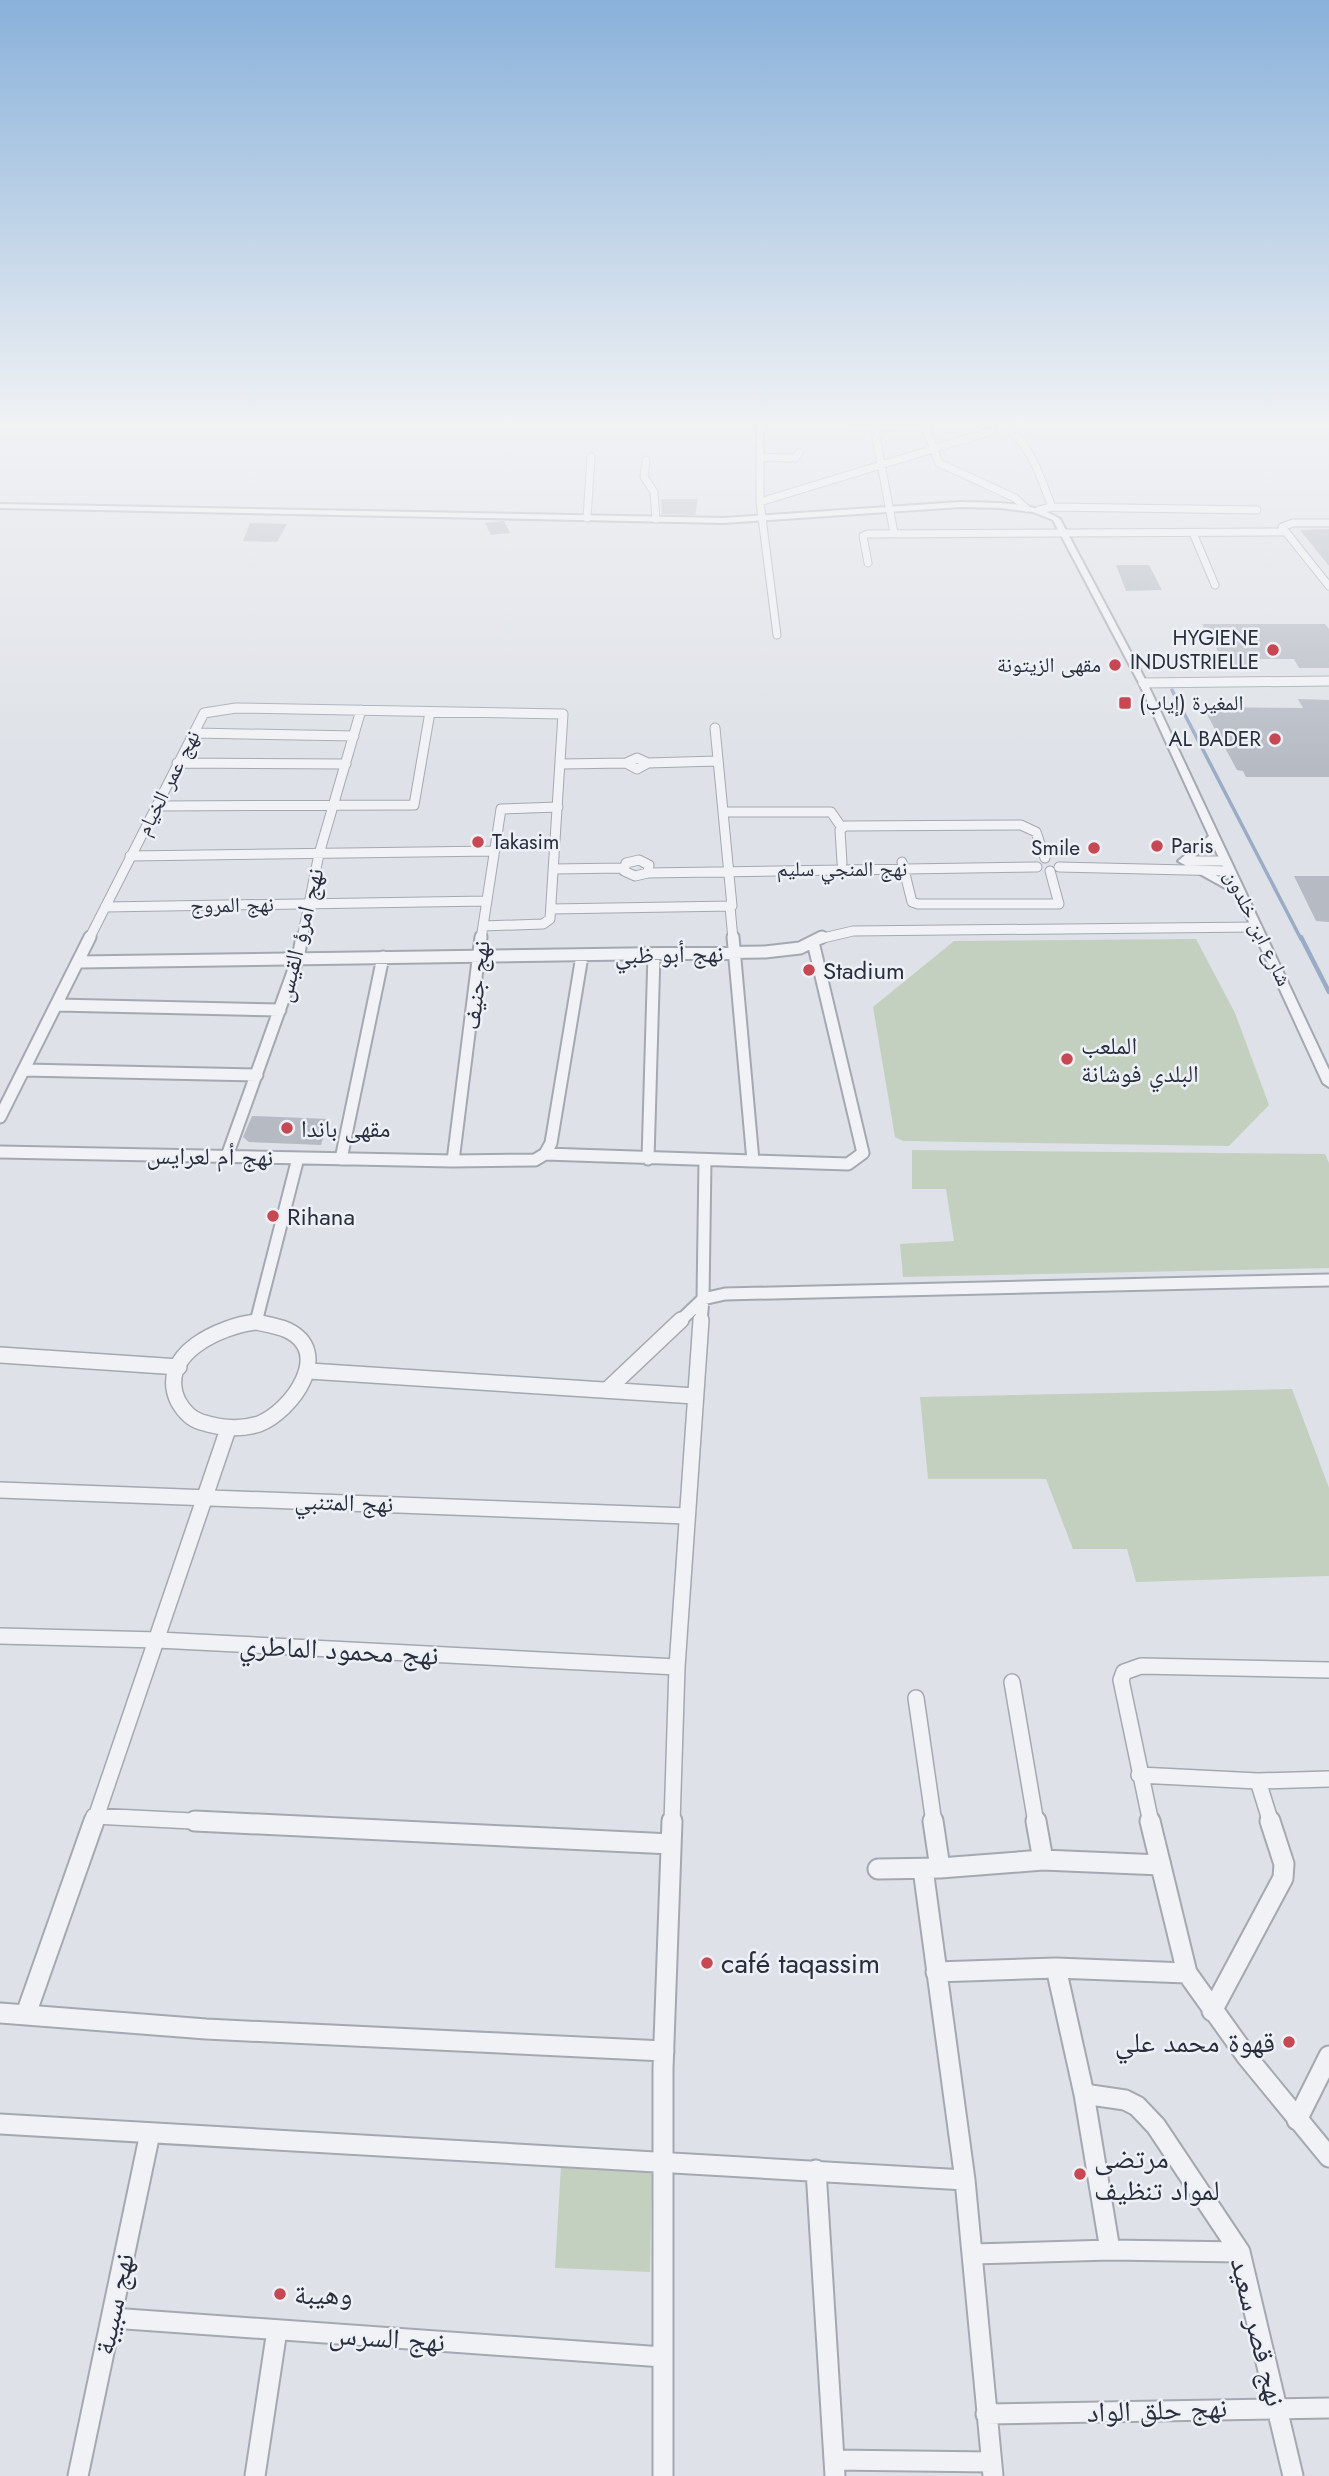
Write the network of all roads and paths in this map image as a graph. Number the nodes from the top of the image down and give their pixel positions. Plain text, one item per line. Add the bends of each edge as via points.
1 (765, 537) edge
2 (863, 537) edge
3 (1064, 537) edge
4 (1195, 537) edge
5 (1288, 537) edge
6 (868, 563) dead end
7 (1215, 585) dead end
8 (1329, 586) edge
9 (777, 635) dead end
10 (1329, 681) edge
11 (1143, 683) junction
12 (361, 710) junction
13 (429, 712) junction
14 (499, 713) joint
15 (715, 728) dead end
16 (194, 733) junction
17 (354, 736) junction
18 (717, 761) junction
19 (177, 763) junction
20 (626, 763) joint
21 (648, 763) joint
22 (346, 764) junction
23 (561, 764) junction
24 (336, 803) junction
25 (156, 806) junction
26 (558, 807) junction
27 (501, 809) joint
28 (724, 812) junction
29 (842, 828) junction
30 (1214, 837) junction
31 (494, 851) junction
32 (319, 854) junction
33 (130, 856) junction
34 (1183, 860) junction
35 (1039, 862) junction
36 (842, 863) junction
37 (903, 865) junction
38 (1055, 866) junction
39 (1227, 866) junction
40 (732, 867) junction
41 (1194, 868) junction
42 (553, 869) junction
43 (623, 869) junction
44 (648, 869) junction
45 (1240, 893) junction
46 (486, 901) junction
47 (310, 904) junction
48 (105, 907) junction
49 (730, 907) junction
50 (551, 909) junction
51 (483, 926) junction
52 (1257, 927) junction
53 (813, 942) junction
54 (736, 953) junction
55 (654, 954) junction
56 (481, 956) junction
57 (582, 956) junction
58 (383, 957) junction
59 (298, 958) junction
60 (79, 962) junction
61 (57, 1005) junction
62 (280, 1010) junction
63 (1314, 1046) junction
64 (1329, 1069) edge
65 (24, 1070) junction
66 (257, 1075) junction
67 (1329, 1083) edge
68 (0, 1117) edge
69 (548, 1149) junction
70 (0, 1152) edge
71 (227, 1156) junction
72 (298, 1158) junction
73 (648, 1158) junction
74 (341, 1159) junction
75 (705, 1160) junction
76 (453, 1161) junction
77 (753, 1161) junction
78 (1329, 1280) edge
79 (703, 1299) junction
80 (256, 1322) junction
81 (0, 1355) edge
82 (179, 1367) junction
83 (309, 1371) junction
84 (607, 1390) junction
85 (695, 1396) junction
86 (228, 1429) junction
87 (0, 1490) edge
88 (205, 1496) junction
89 (687, 1516) junction
90 (0, 1636) edge
91 (158, 1640) junction
92 (677, 1668) junction
93 (1329, 1670) edge
94 (1012, 1682) dead end
95 (916, 1698) dead end
96 (1139, 1776) junction
97 (1329, 1779) edge
98 (1258, 1781) junction
99 (94, 1816) junction
100 (671, 1844) junction
101 (1043, 1860) junction
102 (1161, 1865) junction
103 (878, 1869) dead end
104 (932, 1869) junction
105 (1056, 1969) junction
106 (936, 1972) junction
107 (1186, 1973) junction
108 (1212, 2011) junction
109 (0, 2013) edge
110 (26, 2014) junction
111 (664, 2051) junction
112 (1329, 2056) edge
113 (1084, 2094) junction
114 (1297, 2120) junction
115 (0, 2124) edge
116 (150, 2133) junction
117 (1329, 2157) edge
118 (663, 2161) junction
119 (816, 2171) junction
120 (965, 2180) junction
121 (1110, 2250) junction
122 (1240, 2252) junction
123 (973, 2254) junction
124 (111, 2318) junction
125 (277, 2330) junction
126 (663, 2357) junction
127 (1277, 2407) junction
128 (1329, 2408) edge
129 (986, 2414) junction
130 (835, 2468) edge
131 (992, 2469) edge
132 (78, 2476) edge
133 (256, 2476) edge
134 (663, 2476) edge
135 (1293, 2476) edge

1 - 9 street
2 - 6 street
3 - 11 street, شارع ابن خلدون
4 - 7 street
5 - 8 street
10 - 11 street
11 - 30 street, شارع ابن خلدون
12 - 13 street, نهج عمر الخيام
12 - 16 street, نهج عمر الخيام via 216,709 204,713
12 - 17 street, نهج امرؤ القيس
13 - 14 street, نهج عمر الخيام
13 - 24 street via 414,805
14 - 23 street via 563,713
15 - 18 street
16 - 17 street
16 - 19 street, نهج عمر الخيام
17 - 22 street, نهج امرؤ القيس
18 - 21 street
18 - 28 street
19 - 22 street
19 - 25 street, نهج عمر الخيام
20 - 21 street via 637,769
20 - 23 street
22 - 24 street, نهج امرؤ القيس
23 - 26 street
24 - 25 street
24 - 32 street, نهج امرؤ القيس
25 - 33 street, نهج عمر الخيام
26 - 27 street
26 - 42 street
27 - 31 street, نهج جنيف
28 - 29 street via 831,812
28 - 40 street
29 - 35 street via 1021,825 1036,832
29 - 36 street
30 - 34 street
30 - 39 street, شارع ابن خلدون
31 - 32 street
31 - 46 street, نهج جنيف
32 - 33 street
32 - 47 street, نهج امرؤ القيس
33 - 48 street, نهج عمر الخيام
34 - 38 street
34 - 39 street
35 - 37 street, نهج المنجي سليم
35 - 38 street, نهج المنجي سليم
36 - 37 street, نهج المنجي سليم
36 - 40 street, نهج المنجي سليم
37 - 38 street via 912,902 918,904 1059,904
37 - 40 street, نهج المنجي سليم
38 - 41 street
39 - 41 street
39 - 45 street, شارع ابن خلدون
40 - 44 street, نهج المنجي سليم
40 - 49 street
41 - 45 street
42 - 43 street
42 - 50 street
43 - 44 street via 635,876
43 - 44 street via 634,861
45 - 52 street, شارع ابن خلدون
46 - 47 street, نهج المروج
46 - 51 street, نهج جنيف
47 - 48 street, نهج المروج
47 - 59 street, نهج امرؤ القيس
48 - 60 street, نهج عمر الخيام
49 - 50 street
49 - 54 street
50 - 51 street via 547,924
51 - 56 street, نهج جنيف
52 - 53 street, نهج أبو ظبي via 853,931
52 - 63 street, شارع ابن خلدون
53 - 54 street, نهج أبو ظبي via 788,951
53 - 77 street, نهج أم لعرايس via 863,1153 848,1164
54 - 55 street, نهج أبو ظبي
54 - 77 street
55 - 57 street, نهج أبو ظبي
55 - 73 street
56 - 57 street, نهج أبو ظبي
56 - 58 street, نهج أبو ظبي
56 - 76 street, نهج جنيف
57 - 69 street
58 - 59 street, نهج أبو ظبي
58 - 74 street
59 - 60 street, نهج أبو ظبي
59 - 62 street, نهج امرؤ القيس
60 - 61 street, نهج عمر الخيام
61 - 62 street
61 - 65 street, نهج عمر الخيام
62 - 66 street, نهج امرؤ القيس
63 - 64 street
63 - 67 street
65 - 66 street
65 - 68 street, نهج عمر الخيام
66 - 71 street, نهج امرؤ القيس
69 - 73 street, نهج أم لعرايس
69 - 76 street, نهج أم لعرايس via 535,1160
70 - 71 street, نهج أم لعرايس
71 - 72 street, نهج أم لعرايس
72 - 74 street, نهج أم لعرايس
72 - 80 street
73 - 75 street, نهج أم لعرايس
74 - 76 street, نهج أم لعرايس
75 - 77 street, نهج أم لعرايس
75 - 79 street
78 - 79 street via 725,1294
79 - 84 street
79 - 85 street
80 - 82 street via 206,1337
80 - 83 street via 281,1326 299,1339 307,1350
81 - 82 street
82 - 86 street via 175,1389 183,1409 202,1423
83 - 84 street
83 - 86 street via 300,1393 282,1411 256,1424
84 - 85 street
85 - 89 street
86 - 88 street
87 - 88 street, نهج المتنبي
88 - 89 street, نهج المتنبي
88 - 91 street
89 - 92 street
90 - 91 street, نهج محمود الماطري
91 - 92 street, نهج محمود الماطري
91 - 99 street
92 - 100 street
93 - 96 street via 1130,1668 1121,1680
94 - 101 street
95 - 104 street
96 - 98 street
96 - 102 street
97 - 98 street
98 - 108 street via 1284,1864 1283,1878
99 - 100 street
99 - 110 street
100 - 111 street
101 - 102 street
101 - 104 street
102 - 107 street
103 - 104 street
104 - 106 street
105 - 106 street
105 - 107 street
105 - 113 street
106 - 120 street
107 - 108 street
108 - 114 street
109 - 110 street
110 - 111 street via 206,2029
111 - 118 street
112 - 114 street
113 - 121 street
113 - 122 street, نهج قصر سعيد via 1137,2106 1156,2126
114 - 117 street
115 - 116 street
116 - 118 street
116 - 124 street, نهج سبيبة
118 - 119 street
118 - 126 street
119 - 120 street
119 - 130 street
120 - 123 street
121 - 122 street
121 - 123 street
122 - 127 street, نهج قصر سعيد
123 - 129 street
124 - 125 street, نهج السرس
124 - 132 street, نهج سبيبة
125 - 126 street, نهج السرس
125 - 133 street
126 - 134 street
127 - 128 street, نهج حلق الواد
127 - 129 street, نهج حلق الواد
127 - 135 street, نهج قصر سعيد
129 - 131 street
130 - 131 street

